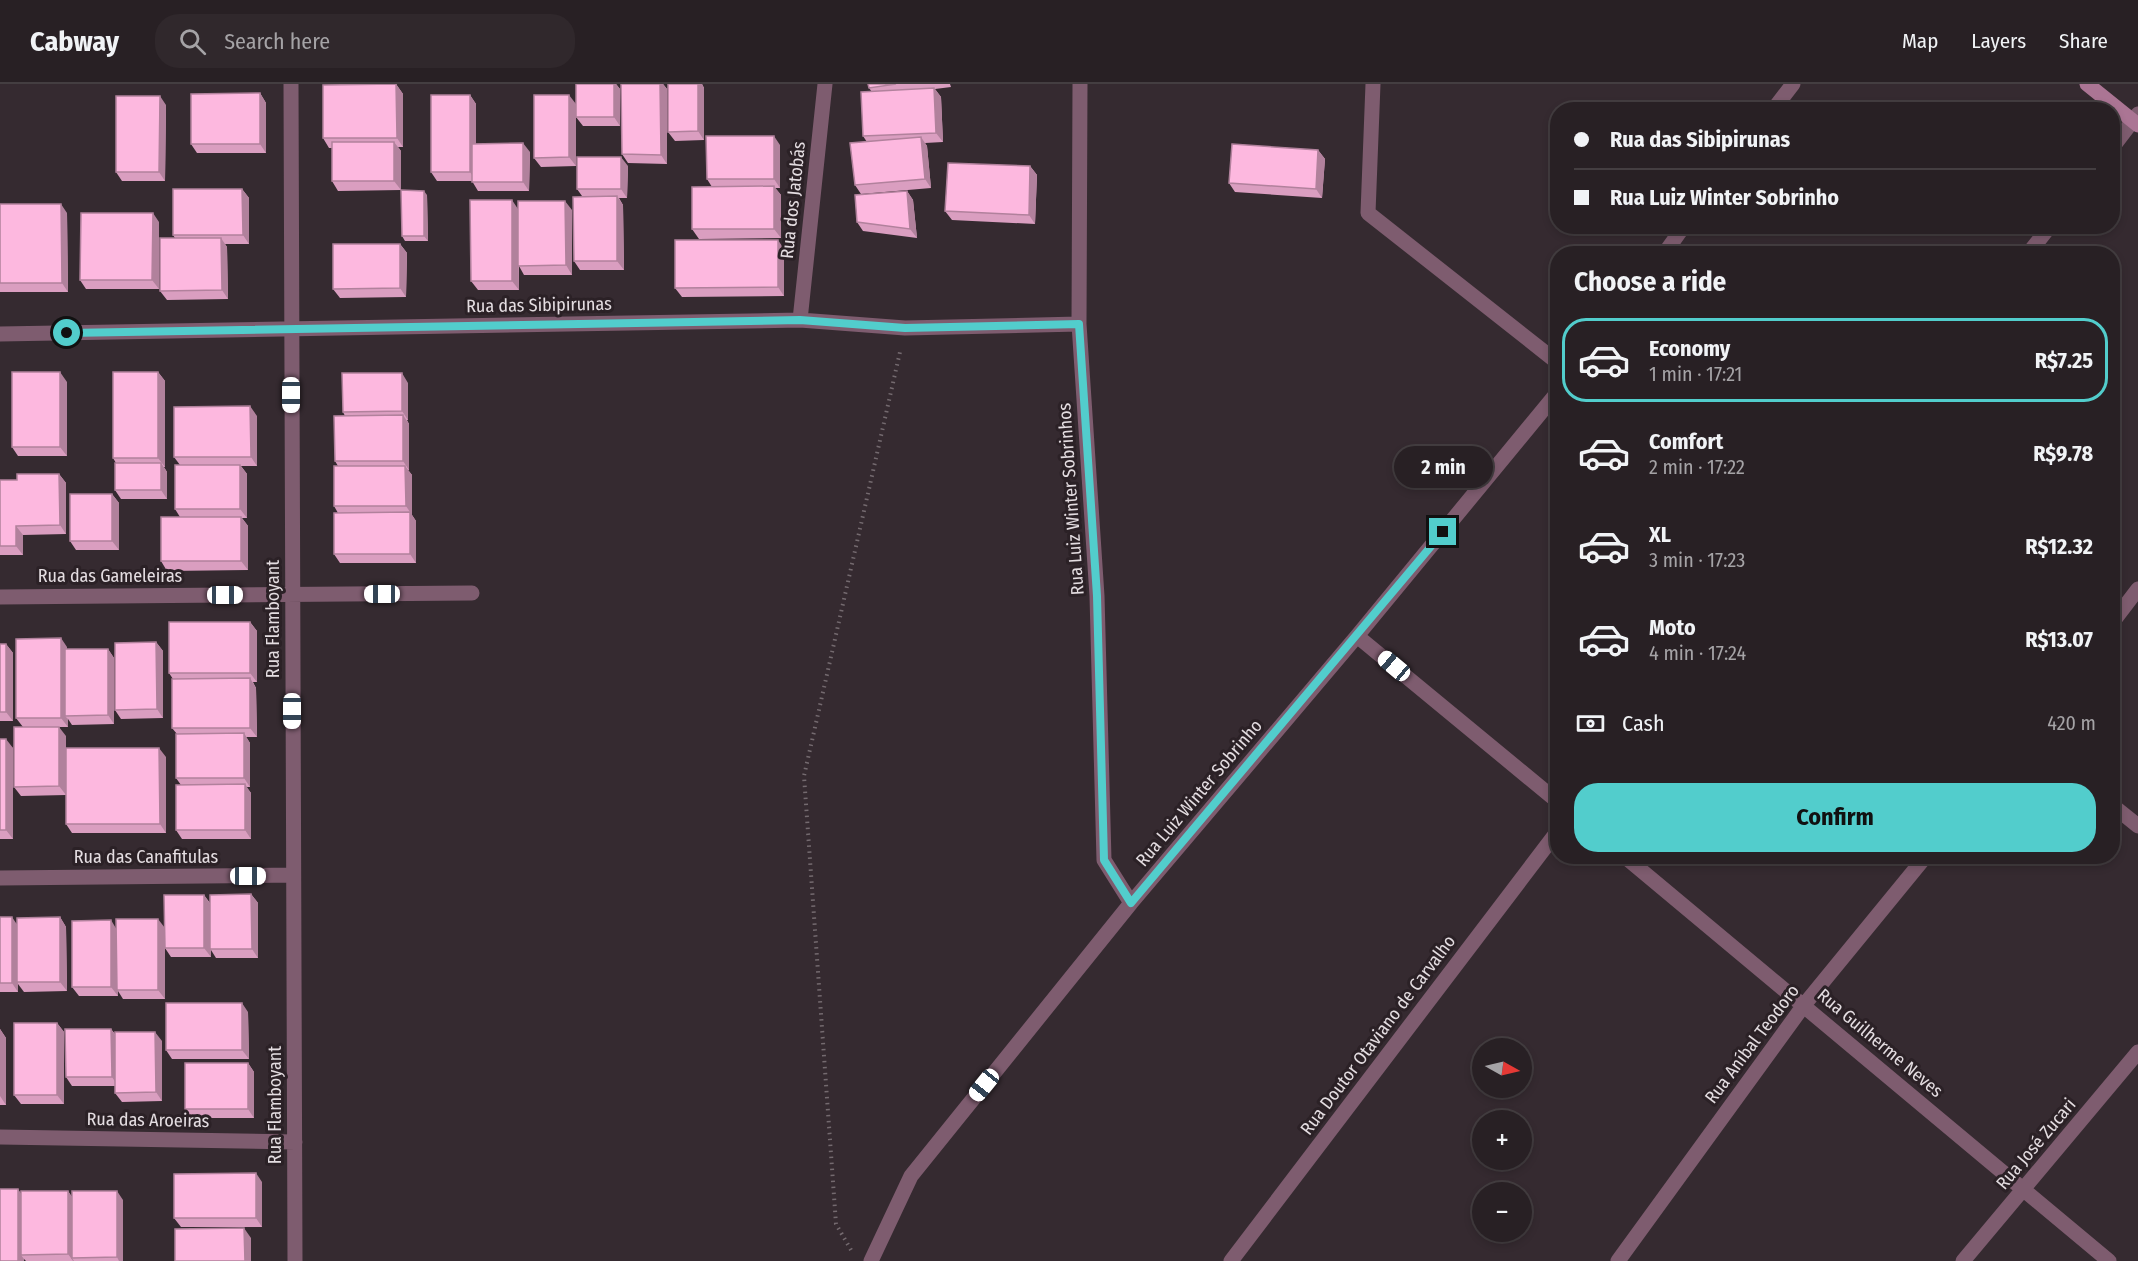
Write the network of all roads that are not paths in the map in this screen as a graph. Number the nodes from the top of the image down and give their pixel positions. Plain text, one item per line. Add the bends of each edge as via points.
1 (291, 84) edge
2 (825, 84) edge
3 (1080, 84) edge
4 (1373, 84) edge
5 (1793, 84) edge
6 (2087, 84) edge
7 (1779, 102) edge
8 (2112, 102) edge
9 (2120, 108) edge
10 (2136, 120) edge
11 (2120, 139) edge
12 (2044, 234) edge
13 (2034, 246) edge
14 (800, 320) junction
15 (1079, 324) junction
16 (291, 328) junction
17 (0, 334) edge
18 (1550, 356) edge
19 (1550, 402) edge
20 (2138, 589) edge
21 (472, 592) dead end
22 (292, 594) junction
23 (0, 597) edge
24 (2120, 613) edge
25 (1357, 636) junction
26 (1550, 795) edge
27 (2120, 812) edge
28 (2138, 826) edge
29 (1550, 841) edge
30 (1634, 864) edge
31 (1919, 864) edge
32 (293, 875) junction
33 (0, 878) edge
34 (1131, 903) junction
35 (1804, 1005) junction
36 (2138, 1052) edge
37 (0, 1137) edge
38 (296, 1142) junction
39 (2025, 1189) junction
40 (295, 1261) edge
41 (871, 1261) edge
42 (1231, 1261) edge
43 (1617, 1261) edge
44 (1963, 1261) edge
45 (2109, 1261) edge

1 - 16 street, Rua Flamboyant
2 - 14 street, Rua dos Jatobás
3 - 15 street, Rua Luiz Winter Sobrinhos
4 - 18 street via 1368,213
5 - 7 street
6 - 8 street
9 - 10 street
10 - 11 street
12 - 13 street
14 - 15 street, Rua das Sibipirunas via 905,328
14 - 16 street, Rua das Sibipirunas
15 - 34 street, Rua Luiz Winter Sobrinhos via 1097,596 1104,860
16 - 17 street, Rua das Sibipirunas
16 - 22 street, Rua Flamboyant
19 - 25 street, Rua Luiz Winter Sobrinho
20 - 24 street
21 - 22 street, Rua das Gameleiras
22 - 23 street, Rua das Gameleiras
22 - 32 street, Rua Flamboyant
25 - 26 street
25 - 34 street, Rua Luiz Winter Sobrinho
27 - 28 street
29 - 42 street, Rua Doutor Otaviano de Carvalho
30 - 35 street, Rua Guilherme Neves
31 - 35 street, Rua Aníbal Teodoro
32 - 33 street, Rua das Canafitulas
32 - 38 street, Rua Flamboyant
34 - 41 street, Rua Luiz Winter Sobrinho via 910,1176
35 - 39 street, Rua Guilherme Neves
35 - 43 street, Rua Aníbal Teodoro
36 - 39 street, Rua José Zucari
37 - 38 street, Rua das Aroeiras
38 - 40 street, Rua Flamboyant
39 - 44 street, Rua José Zucari
39 - 45 street, Rua Guilherme Neves

